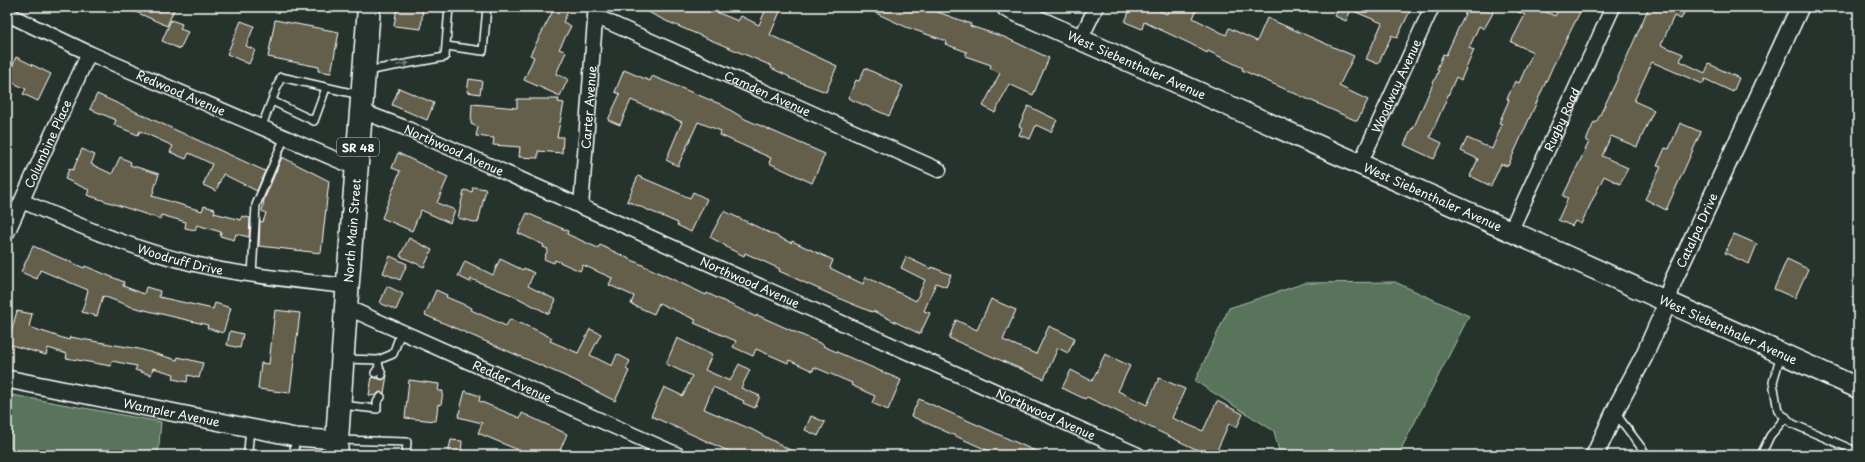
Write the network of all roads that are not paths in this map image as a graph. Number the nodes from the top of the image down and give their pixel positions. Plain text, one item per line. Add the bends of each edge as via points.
1 (369, 7) edge
2 (450, 7) edge
3 (487, 7) edge
4 (1007, 7) edge
5 (1096, 7) edge
6 (1432, 7) edge
7 (1613, 7) edge
8 (1800, 7) edge
9 (596, 12) edge
10 (7, 14) edge
11 (1080, 40) junction
12 (446, 46) junction
13 (89, 53) junction
14 (364, 71) junction
15 (326, 88) junction
16 (272, 101) junction
17 (361, 103) junction
18 (261, 128) junction
19 (284, 139) junction
20 (1360, 164) junction
21 (356, 168) junction
22 (938, 170) dead end
23 (22, 201) junction
24 (581, 207) junction
25 (1510, 232) junction
26 (7, 234) edge
27 (252, 275) junction
28 (346, 297) junction
29 (1667, 302) junction
30 (401, 332) junction
31 (1781, 354) junction
32 (342, 359) junction
33 (7, 379) edge
34 (1858, 388) edge
35 (377, 398) dead end
36 (339, 405) junction
37 (1614, 412) junction
38 (1786, 417) junction
39 (250, 428) junction
40 (295, 438) junction
41 (337, 447) edge
42 (1858, 452) edge
43 (253, 455) edge
44 (294, 455) edge
45 (406, 455) edge
46 (678, 455) edge
47 (1138, 455) edge
48 (1595, 455) edge
49 (1647, 455) edge
50 (1761, 455) edge

1 - 14 main road, North Main Street / SR 48
2 - 12 lane
3 - 12 lane via 483,51
4 - 11 main road, West Siebenthaler Avenue
5 - 11 street
6 - 20 street, Woodway Avenue
7 - 25 street, Rugby Road
8 - 29 street, Catalpa Drive via 1672,281
9 - 22 street, Camden Avenue
9 - 24 street, Carter Avenue
10 - 13 street, Redwood Avenue
11 - 20 main road, West Siebenthaler Avenue
14 -> 12 lane via 445,57
13 - 18 street, Redwood Avenue
13 - 23 street, Columbine Place
14 - 17 main road, North Main Street / SR 48
15 - 16 lane via 281,77
15 - 16 lane via 314,121
15 - 17 lane
16 - 18 lane
17 - 21 main road, North Main Street / SR 48
17 - 24 street, Northwood Avenue via 403,127
18 - 19 street, Redwood Avenue
19 - 21 street, Redwood Avenue
19 - 27 lane via 256,205
20 - 25 main road, West Siebenthaler Avenue
21 - 28 main road, North Main Street / SR 48
23 - 26 street, Columbine Place
23 - 27 street, Woodruff Drive via 86,229 131,245 181,260
24 - 47 street, Northwood Avenue
25 - 29 main road, West Siebenthaler Avenue
27 - 28 street, Woodruff Drive
28 - 30 street, Redder Avenue
28 - 32 main road, North Main Street / SR 48
29 - 31 main road, West Siebenthaler Avenue
29 - 37 street, Catalpa Drive via 1644,356
30 - 32 lane via 393,354 379,369
30 - 46 street, Redder Avenue
31 - 34 main road, West Siebenthaler Avenue
31 - 38 lane via 1773,382 1778,410
32 - 36 main road, North Main Street / SR 48
33 - 39 street, Wampler Avenue
35 - 36 lane via 377,409
36 - 41 main road, North Main Street / SR 48
37 - 48 street, Catalpa Drive
37 - 49 lane
38 - 42 lane via 1793,424
38 - 50 lane via 1770,436
39 - 40 street, Wampler Avenue
39 - 43 lane via 248,451
40 - 41 street, Wampler Avenue
40 - 44 lane
41 - 45 lane via 407,442

